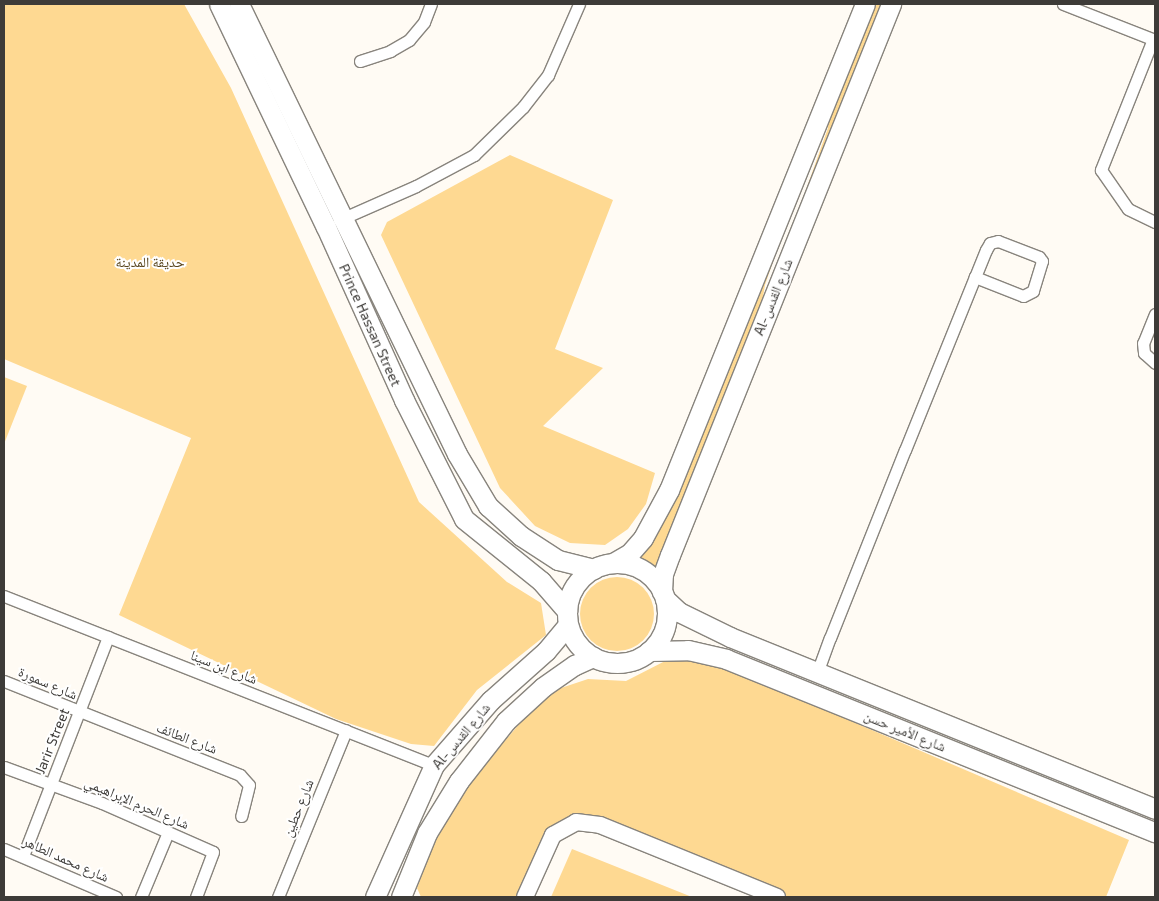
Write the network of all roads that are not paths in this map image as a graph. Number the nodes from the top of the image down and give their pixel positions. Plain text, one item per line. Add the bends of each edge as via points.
1 (219, 4) edge
2 (239, 4) edge
3 (431, 4) edge
4 (579, 4) edge
5 (865, 4) edge
6 (891, 4) edge
7 (1063, 4) edge
8 (1154, 40) edge
9 (360, 61) dead end
10 (782, 209) junction
11 (343, 217) junction
12 (804, 218) junction
13 (1155, 222) edge
14 (326, 227) junction
15 (975, 277) junction
16 (1155, 314) edge
17 (1155, 363) edge
18 (613, 563) junction
19 (594, 569) junction
20 (664, 595) junction
21 (4, 596) edge
22 (567, 618) junction
23 (108, 638) junction
24 (650, 651) junction
25 (593, 657) junction
26 (817, 673) junction
27 (4, 681) edge
28 (80, 713) junction
29 (346, 730) junction
30 (434, 765) junction
31 (4, 767) edge
32 (51, 784) junction
33 (1101, 785) junction
34 (1094, 806) junction
35 (1155, 809) edge
36 (240, 816) dead end
37 (168, 832) junction
38 (1155, 832) edge
39 (4, 849) edge
40 (23, 856) junction
41 (116, 897) edge
42 (141, 897) edge
43 (196, 897) edge
44 (278, 897) edge
45 (375, 897) edge
46 (401, 897) edge
47 (525, 897) edge
48 (777, 897) edge

1 - 14 main road, Prince Hassan Street
2 - 11 main road, Prince Hassan Street
3 - 9 street via 424,22 409,40 390,51
4 - 11 street via 548,75 523,107 474,155 416,186
5 - 10 main road, Al-شارع القدس
6 - 12 main road, Al-شارع القدس
7 - 8 street
8 - 13 street via 1101,170 1128,209
10 - 12 main road
10 - 18 main road, Al-شارع القدس via 656,519 630,553
11 - 14 street
11 - 19 main road, Prince Hassan Street via 456,454 488,506 521,536 558,560
12 - 20 main road, Al-شارع القدس via 670,555 663,574
14 - 22 main road, Prince Hassan Street via 404,400 464,519 541,581
15 - 15 street via 1023,296 1033,291 1042,261 998,241 990,243
15 - 26 street
16 - 17 street via 1143,343 1144,354
18 - 19 main road
18 - 20 main road via 642,570
19 - 22 main road via 578,582
20 - 24 main road via 665,627
20 - 26 main road, شارع الأمير حسن via 702,624
21 - 23 street, شارع ابن سينا
22 - 25 main road via 577,644
22 - 30 main road, Al-شارع القدس via 546,651 491,700
23 - 28 street, Jarir Street
23 - 29 street, شارع ابن سينا
24 - 25 main road via 628,662 610,663
24 - 34 main road, شارع الأمير حسن via 688,650 726,659
25 - 46 main road, Al-شارع القدس via 543,687 506,721 459,780 427,833
26 - 33 main road, شارع الأمير حسن
27 - 28 street, شارع سمورة
28 - 32 street, Jarir Street
28 - 36 street, شارع الطائف via 240,775 249,785
29 - 30 street, شارع ابن سينا
29 - 44 street, شارع حطين
30 - 45 main road, Al-شارع القدس
31 - 32 street, شارع الحرم الإبراهيمي
32 - 37 street, شارع الحرم الإبراهيمي
32 - 40 street, Jarir Street
33 - 34 main road
33 - 35 main road, شارع الأمير حسن
34 - 38 main road, شارع الأمير حسن
37 - 42 street
37 - 43 street, شارع الحرم الإبراهيمي via 213,852
39 - 40 street, شارع محمد الطاهر
40 - 41 street, شارع محمد الطاهر
47 - 48 main road via 552,835 576,822 600,825

